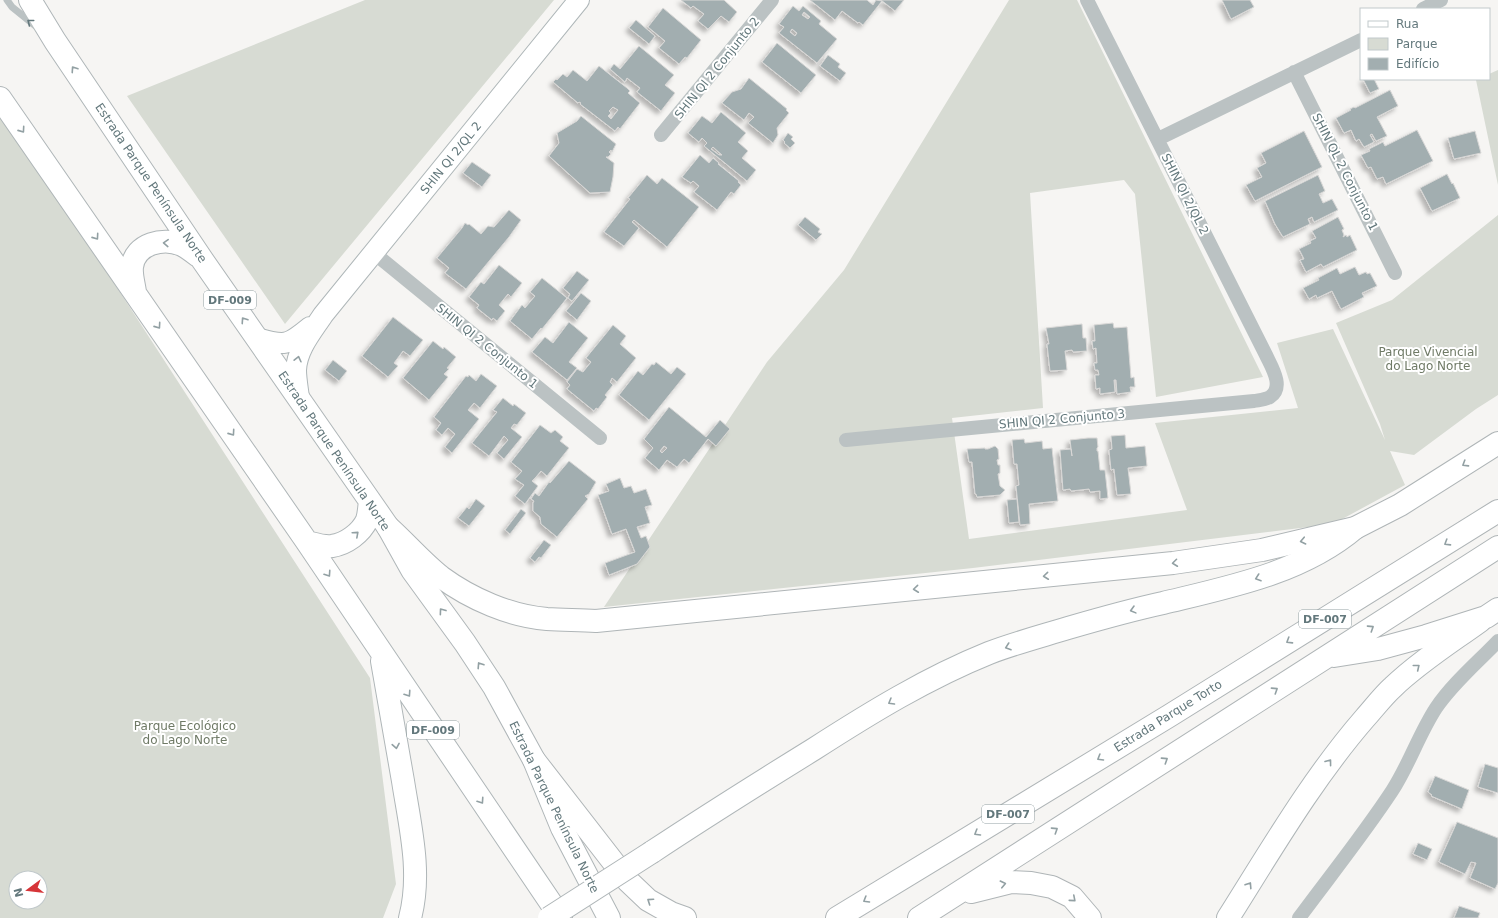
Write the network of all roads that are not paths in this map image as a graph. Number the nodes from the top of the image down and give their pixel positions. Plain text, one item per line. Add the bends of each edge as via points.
1 (7, 0) edge
2 (30, 0) edge
3 (579, 0) edge
4 (772, 0) edge
5 (1088, 0) edge
6 (1442, 0) edge
7 (1425, 8) edge
8 (1360, 40) edge
9 (56, 41) junction
10 (1294, 72) junction
11 (0, 98) edge
12 (661, 135) dead end
13 (1158, 139) junction
14 (374, 253) junction
15 (201, 258) junction
16 (1395, 273) dead end
17 (136, 294) junction
18 (323, 315) junction
19 (256, 338) junction
20 (1275, 390) joint
21 (299, 398) junction
22 (600, 438) dead end
23 (846, 440) dead end
24 (1498, 443) edge
25 (370, 502) junction
26 (1498, 511) edge
27 (388, 527) junction
28 (1355, 528) junction
29 (306, 542) junction
30 (1498, 547) edge
31 (1492, 613) edge
32 (1498, 641) edge
33 (380, 652) junction
34 (1327, 657) junction
35 (534, 760) junction
36 (951, 897) junction
37 (842, 915) edge
38 (410, 918) edge
39 (549, 918) edge
40 (561, 918) edge
41 (609, 918) edge
42 (685, 918) edge
43 (823, 918) edge
44 (919, 918) edge
45 (1090, 918) edge
46 (1228, 918) edge
47 (1299, 918) edge

9 -> 1 lane via 12,7
2 - 9 main road, Estrada Parque Península Norte / DF-009
3 - 14 street, SHIN QI 2/QL 2
4 - 12 street, SHIN QI 2 Conjunto 2
5 - 13 street, SHIN QI 2/QL 2
6 - 7 street
8 - 10 street
15 -> 9 main road, Estrada Parque Península Norte / DF-009
10 - 13 street
10 - 16 street, SHIN QL 2 Conjunto 1
11 -> 17 main road, DF-009
13 - 20 street, SHIN QI 2/QL 2 via 1266,355 1277,380
14 - 18 street, SHIN QI 2/QL 2
14 - 22 street, SHIN QI 2 Conjunto 1
15 -> 17 main road via 177,244 156,242 149,245 137,254 132,267
19 -> 15 main road, Estrada Parque Península Norte / DF-009
17 -> 29 main road, DF-009
18 - 19 street, SHIN QI 2/QL 2 via 295,340 276,344
21 -> 18 street, SHIN QI 2/QL 2 via 296,370 298,357 302,346
19 - 21 main road, Estrada Parque Península Norte / DF-009
20 - 23 street, SHIN QI 2 Conjunto 3 via 1271,396 1254,402
21 - 25 main road, Estrada Parque Península Norte / DF-009
24 -> 28 main road via 1400,505
25 - 27 main road, Estrada Parque Península Norte / DF-009
29 -> 25 main road via 332,546 348,540 366,522
26 -> 37 main road, Estrada Parque Torto / DF-007 via 1169,716
28 -> 27 main road via 1262,550 1173,563 596,621 547,619 523,615 474,597 442,578
35 -> 27 main road, Estrada Parque Península Norte / DF-009 via 494,687 412,570
28 -> 39 main road, bridge via 1328,548 1281,570 1240,584 1037,637 990,653 934,677 862,718
29 -> 33 main road, DF-009
34 -> 30 main road, DF-007
31 - 34 main road via 1426,636 1378,649
46 -> 31 main road via 1307,794 1357,727 1392,687
32 - 47 street via 1463,675 1443,699 1392,791
33 -> 38 main road via 413,844 416,879
33 -> 40 main road, DF-009
36 -> 34 main road, DF-007
35 - 41 main road, Estrada Parque Península Norte / DF-009 via 562,828
42 -> 35 main road via 648,900 628,881
36 - 44 main road, DF-007
36 -> 45 main road via 1010,882 1031,883 1052,888 1072,897
37 - 43 main road, Estrada Parque Torto

